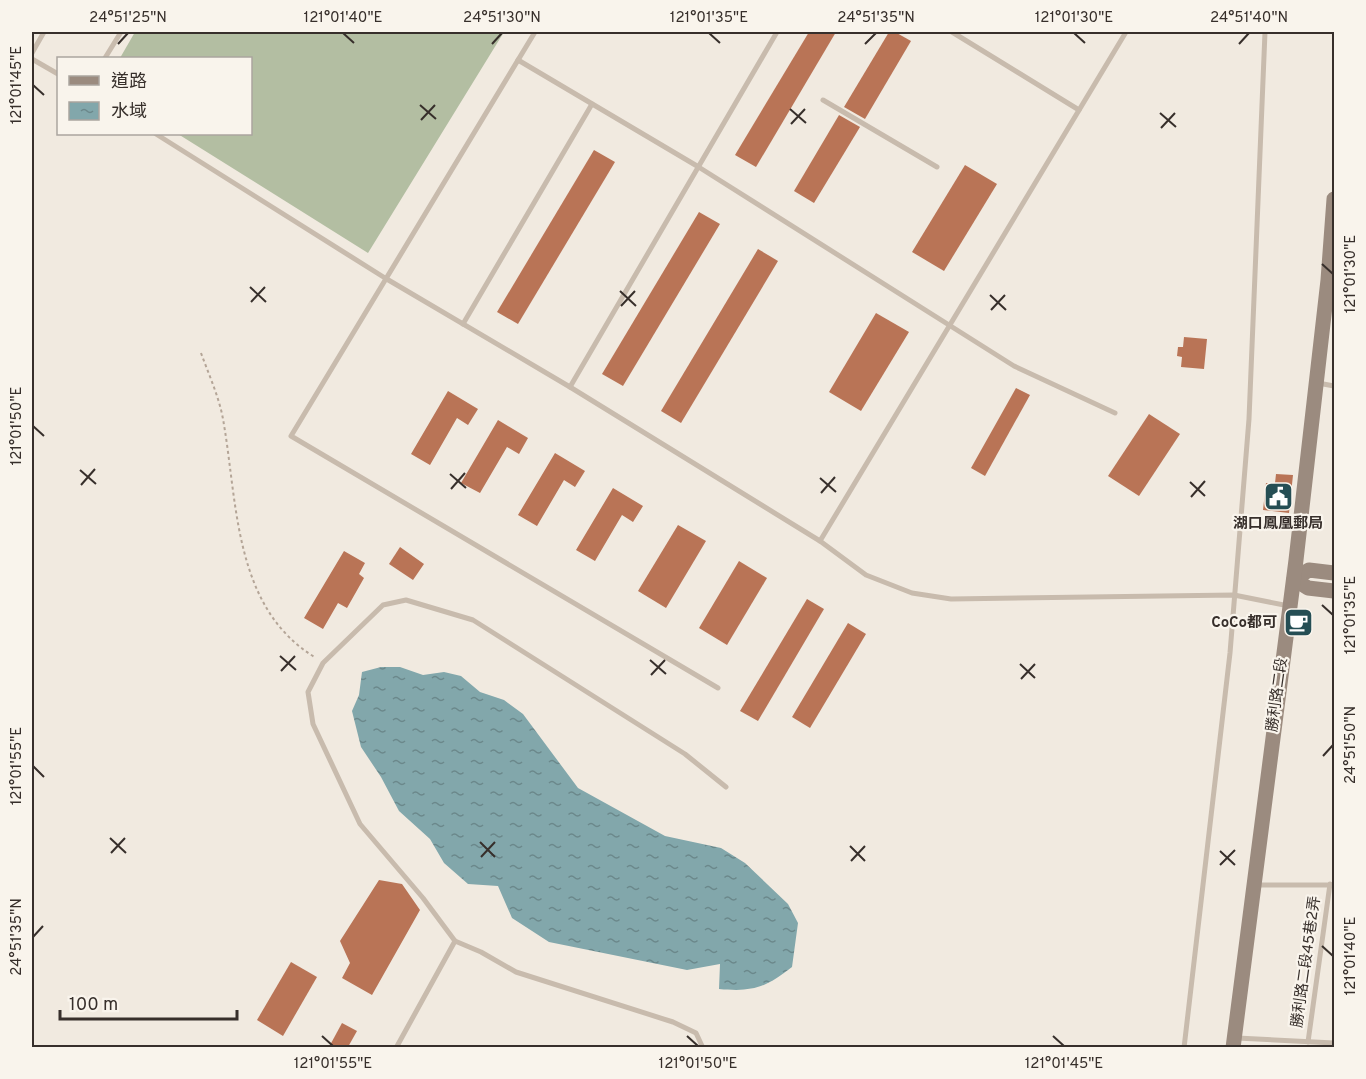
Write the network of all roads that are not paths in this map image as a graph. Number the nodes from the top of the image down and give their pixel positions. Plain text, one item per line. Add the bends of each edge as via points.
1 (44, 32) edge
2 (121, 32) edge
3 (535, 32) edge
4 (777, 32) edge
5 (952, 32) edge
6 (1125, 32) edge
7 (1265, 32) edge
8 (32, 53) edge
9 (106, 57) edge
10 (32, 59) edge
11 (518, 60) junction
12 (57, 73) edge
13 (823, 100) dead end
14 (592, 104) junction
15 (1079, 110) junction
16 (158, 135) edge
17 (697, 166) junction
18 (937, 166) dead end
19 (1335, 198) edge
20 (385, 278) junction
21 (463, 324) junction
22 (949, 326) junction
23 (1317, 383) junction
24 (1335, 386) edge
25 (570, 387) junction
26 (1115, 413) dead end
27 (820, 541) junction
28 (1335, 573) edge
29 (1294, 579) junction
30 (1335, 591) edge
31 (1233, 595) junction
32 (1290, 606) junction
33 (718, 688) dead end
34 (726, 787) dead end
35 (1332, 884) edge
36 (1252, 886) junction
37 (455, 941) junction
38 (1233, 1042) edge
39 (1308, 1042) junction
40 (1335, 1043) edge
41 (1290, 1045) edge
42 (396, 1047) edge
43 (703, 1047) edge
44 (1184, 1047) edge

1 - 8 lane
2 - 9 lane
3 - 11 lane
4 - 17 lane
5 - 15 lane
6 - 15 lane
7 - 31 lane via 1250,419
10 - 12 lane
11 - 14 lane
11 - 20 lane
13 - 18 lane
14 - 17 lane
14 - 21 lane
15 - 22 lane
16 - 20 lane
17 - 22 lane
17 - 25 lane
19 - 23 main road, 勝利路二段
20 - 21 lane
20 - 33 lane via 291,436
21 - 25 lane
22 - 26 lane via 1014,366
22 - 27 lane
23 - 24 lane
23 - 29 main road, 勝利路二段
25 - 27 lane
27 - 31 lane via 866,575 922,595 951,599
28 - 29 main road via 1309,570
29 - 30 main road via 1308,588
29 - 32 main road, 勝利路二段
31 - 32 lane
31 - 44 lane via 1230,653
32 - 36 main road, 勝利路二段
34 - 37 lane via 685,754 473,620 406,600 382,605 323,663 308,692 313,724 360,824
35 - 36 lane
35 - 39 lane, 勝利路二段45巷2弄
36 - 38 main road, 勝利路二段
37 - 42 lane
37 - 43 lane via 516,972 673,1022 696,1033
38 - 41 lane
39 - 40 lane
39 - 41 lane

